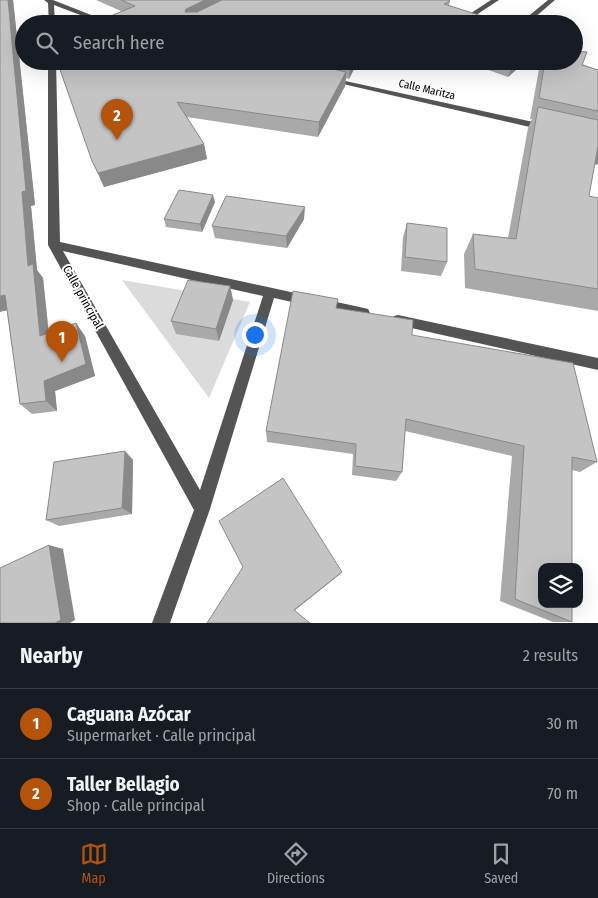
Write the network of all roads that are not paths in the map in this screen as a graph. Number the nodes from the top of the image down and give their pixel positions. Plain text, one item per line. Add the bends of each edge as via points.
1 (496, 0) edge
2 (552, 0) edge
3 (49, 1) edge
4 (51, 15) edge
5 (87, 15) edge
6 (472, 15) edge
7 (533, 15) edge
8 (52, 70) edge
9 (318, 76) edge
10 (559, 130) edge
11 (54, 245) junction
12 (270, 293) junction
13 (598, 364) edge
14 (202, 509) junction
15 (162, 623) edge

1 - 6 street
2 - 7 street
3 - 4 street
3 - 5 street
8 - 11 street, Calle principal
9 - 10 street, Calle Maritza
11 - 12 street
11 - 14 street, Calle principal
12 - 13 street
12 - 14 street
14 - 15 street

